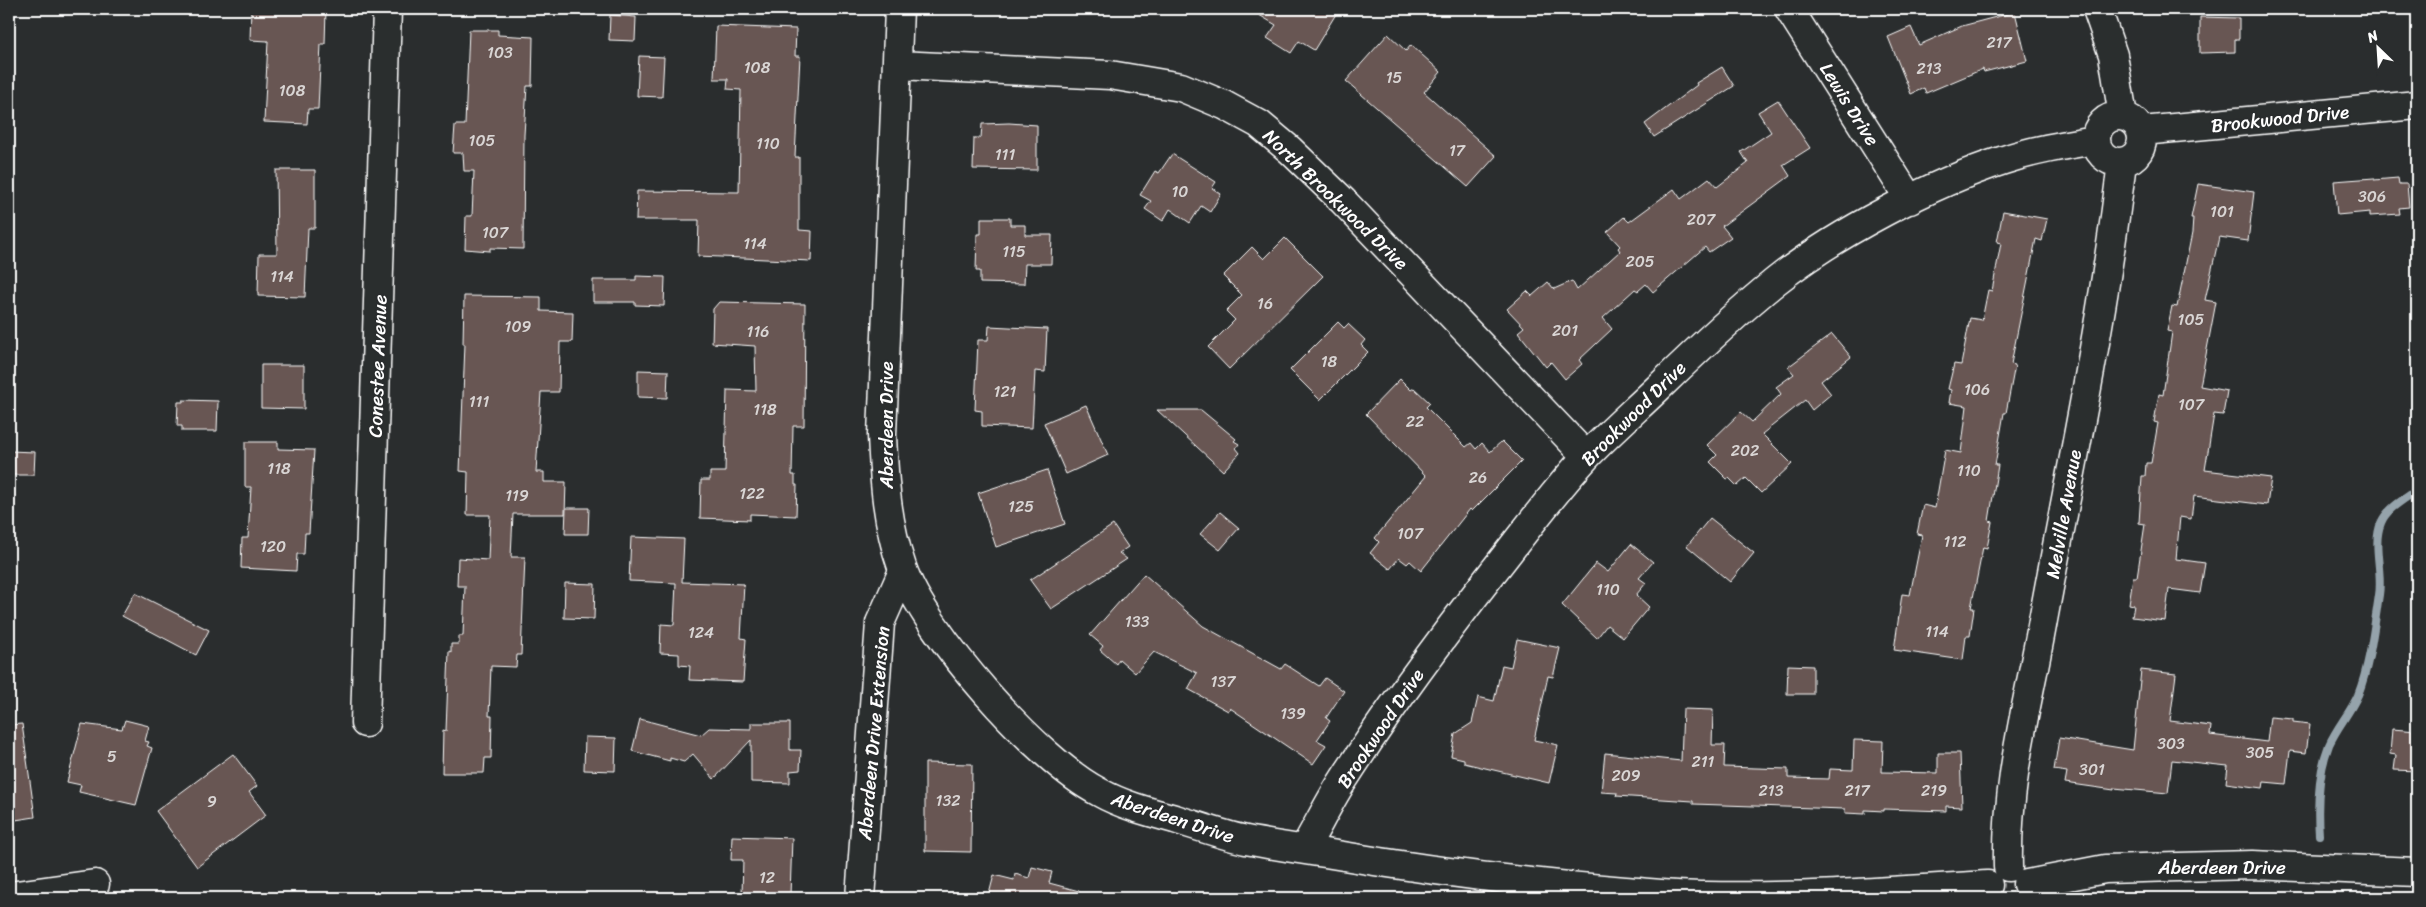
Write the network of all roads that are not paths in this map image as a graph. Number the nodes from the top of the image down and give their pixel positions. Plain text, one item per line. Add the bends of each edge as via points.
1 (387, 9) edge
2 (899, 9) edge
3 (1789, 9) edge
4 (2097, 9) edge
5 (898, 66) junction
6 (2417, 105) edge
7 (2133, 124) junction
8 (2095, 140) junction
9 (2122, 162) junction
10 (1910, 200) junction
11 (1586, 456) junction
12 (903, 571) junction
13 (365, 724) dead end
14 (1304, 850) junction
15 (2417, 872) edge
16 (2020, 883) edge
17 (95, 884) dead end
18 (1990, 892) edge
19 (9, 896) edge
20 (860, 898) edge

1 - 13 street, Conestee Avenue
2 - 5 street, Aberdeen Drive
3 - 10 street, Lewis Drive
4 - 7 street
5 - 11 street, North Brookwood Drive via 1110,75 1181,87 1259,124 1343,201
5 - 12 street, Aberdeen Drive via 882,435 885,490
6 - 7 street, Brookwood Drive
7 - 8 street via 2107,119 2101,124
7 - 9 street via 2142,144 2138,153
8 - 9 street via 2104,156
8 - 10 street, Brookwood Drive via 2006,159
9 - 16 street, Melville Avenue via 2113,237 2013,772 2009,807
10 - 11 street, Brookwood Drive via 1859,227 1778,280 1707,341
11 - 14 street, Brookwood Drive via 1474,596 1403,693 1341,783
12 - 14 street, Aberdeen Drive via 936,628 990,696 1060,765 1098,792 1149,812 1242,839
12 - 20 street, Aberdeen Drive Extension via 880,623
14 - 18 street, Aberdeen Drive via 1426,871 1568,887 1705,896
15 - 16 street, Aberdeen Drive via 2252,865 2105,869
16 - 18 street via 1994,872
17 - 19 street

